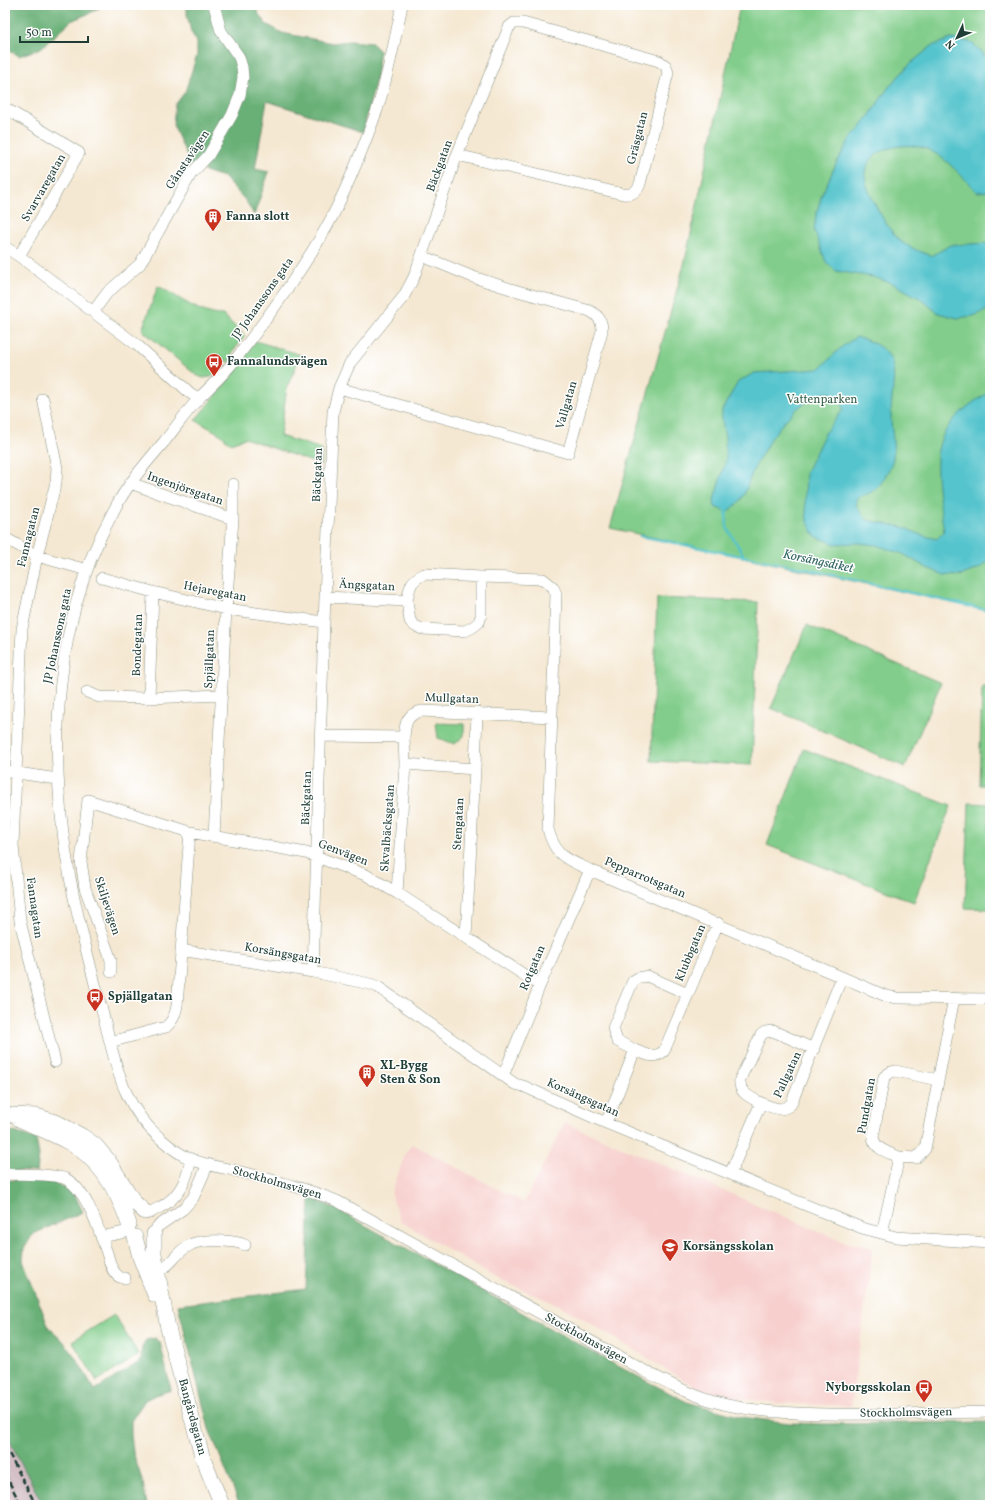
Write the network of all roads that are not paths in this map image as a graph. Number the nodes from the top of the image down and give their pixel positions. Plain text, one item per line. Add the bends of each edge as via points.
1 (214, 5) edge
2 (402, 5) edge
3 (514, 22) joint
4 (5, 108) edge
5 (457, 155) junction
6 (5, 247) edge
7 (19, 256) junction
8 (422, 256) junction
9 (93, 312) junction
10 (339, 388) junction
11 (199, 398) junction
12 (43, 399) dead end
13 (130, 483) junction
14 (233, 484) dead end
15 (233, 519) junction
16 (5, 538) edge
17 (37, 556) junction
18 (87, 570) junction
19 (481, 577) junction
20 (102, 578) dead end
21 (543, 579) joint
22 (153, 592) junction
23 (326, 597) junction
24 (407, 601) junction
25 (226, 609) junction
26 (324, 622) junction
27 (86, 692) dead end
28 (222, 695) junction
29 (149, 698) junction
30 (477, 712) junction
31 (552, 717) junction
32 (322, 736) junction
33 (404, 737) junction
34 (405, 764) junction
35 (476, 769) junction
36 (10, 772) edge
37 (57, 779) junction
38 (88, 800) joint
39 (190, 832) junction
40 (214, 836) junction
41 (318, 856) junction
42 (590, 870) junction
43 (397, 893) junction
44 (718, 923) junction
45 (466, 937) junction
46 (181, 950) junction
47 (112, 972) dead end
48 (313, 972) junction
49 (842, 977) junction
50 (540, 985) junction
51 (688, 994) junction
52 (954, 998) junction
53 (990, 999) edge
54 (110, 1042) junction
55 (814, 1049) junction
56 (635, 1050) junction
57 (55, 1062) dead end
58 (503, 1076) junction
59 (938, 1080) junction
60 (761, 1103) junction
61 (8, 1114) edge
62 (606, 1123) junction
63 (899, 1157) junction
64 (191, 1159) junction
65 (208, 1164) junction
66 (5, 1174) edge
67 (730, 1174) junction
68 (147, 1212) junction
69 (132, 1230) junction
70 (156, 1230) junction
71 (882, 1233) junction
72 (101, 1237) junction
73 (990, 1243) edge
74 (245, 1245) dead end
75 (158, 1271) junction
76 (125, 1278) dead end
77 (168, 1328) junction
78 (990, 1412) edge
79 (222, 1505) edge

1 - 9 street, Gånstavägen via 220,31 239,57 242,67 243,77 237,102 208,156 191,174 140,264 107,293
2 - 11 street, JP Johanssons gata via 391,60 377,110 331,218 291,283 234,361
3 - 5 street, Bäckgatan via 505,34
3 - 5 street, Gräsgatan via 644,57 666,66 668,74 638,190 628,195
4 - 7 street, Svarvaregatan via 80,153
5 - 8 street, Bäckgatan
6 - 7 street
7 - 9 street
8 - 10 street, Bäckgatan via 404,296 350,363
8 - 10 street, Vallgatan via 473,277 590,311 600,318 602,331 568,453
9 - 11 street
10 - 23 street, Bäckgatan via 333,412
11 - 13 street, JP Johanssons gata
12 - 17 street, Fannagatan via 57,468 56,482
13 - 15 street, Ingenjörsgatan
13 - 18 street, JP Johanssons gata via 98,540
14 - 15 street, Spjällgatan
15 - 25 street, Spjällgatan
16 - 17 street
17 - 18 street
17 - 36 street, Fannagatan via 22,629
18 - 37 street, JP Johanssons gata via 74,612 60,677
19 - 21 street, Ängsgatan
19 - 24 street, Ängsgatan via 424,574 411,583
19 - 24 street, Ängsgatan via 481,616 479,622 465,630 422,629 415,626 410,621
20 - 22 street, Hejaregatan
21 - 31 street, Pepparrotsgatan via 553,587 556,594
22 - 25 street, Hejaregatan
22 - 29 street, Bondegatan
23 - 24 street, Ängsgatan
23 - 26 street, Bäckgatan
25 - 26 street, Hejaregatan
25 - 28 street, Spjällgatan
26 - 32 street, Bäckgatan
27 - 29 street via 99,697
28 - 29 street
28 - 40 street, Spjällgatan
30 - 31 street, Mullgatan
30 - 33 street, Mullgatan via 416,712 405,724
30 - 35 street, Stengatan
31 - 42 street, Pepparrotsgatan via 548,829 553,846 559,853
32 - 33 street
32 - 41 street, Bäckgatan
33 - 34 street, Skvalbäcksgatan
34 - 35 street
34 - 43 street, Skvalbäcksgatan
35 - 45 street, Stengatan
36 - 37 street
36 - 57 street, Fannagatan via 20,921
37 - 54 street, JP Johanssons gata via 72,892
38 - 39 street, Genvägen
38 - 47 street, Skiljevägen via 81,860 85,888 111,960
39 - 40 street, Genvägen
39 - 46 street
40 - 41 street, Genvägen
41 - 43 street, Genvägen via 366,875
41 - 48 street, Bäckgatan
42 - 44 street, Pepparrotsgatan
42 - 50 street, Rotgatan
43 - 45 street, Genvägen
44 - 49 street, Pepparrotsgatan
44 - 51 street, Klubbgatan
45 - 50 street, Genvägen
46 - 48 street, Korsängsgatan
46 - 54 street via 177,1006 172,1022 155,1030
48 - 58 street, Korsängsgatan via 378,987
49 - 52 street, Pepparrotsgatan via 886,996
49 - 55 street, Pallgatan
50 - 58 street, Rotgatan
51 - 56 street, Klubbgatan via 664,1051 651,1057
51 - 56 street, Klubbgatan via 647,976 633,981 613,1028 617,1041
52 - 53 street, Pepparrotsgatan
52 - 59 street, Pundgatan
54 - 64 street, JP Johanssons gata via 120,1079 143,1122 168,1144
55 - 60 street, Pallgatan via 791,1104 781,1110
55 - 60 street, Pallgatan via 773,1031 761,1035 739,1084 743,1093
56 - 62 street
58 - 62 street, Korsängsgatan
59 - 63 street, Pundgatan via 925,1149 916,1158
59 - 63 street, Pundgatan via 895,1071 884,1077 873,1138 880,1149
60 - 67 street, Pallgatan
61 - 68 main road via 36,1116 58,1123 95,1145 108,1160 134,1202
61 - 69 main road via 71,1144 89,1157 115,1189
62 - 67 street, Korsängsgatan
63 - 71 street
64 - 65 street, Stockholmsvägen
64 - 68 street via 183,1186 178,1193 168,1202
65 - 70 street via 193,1198
65 - 78 street, Stockholmsvägen via 316,1192 337,1201 643,1370 683,1391 713,1401 744,1408 796,1413
66 - 72 street via 57,1176 66,1180 79,1191
67 - 71 street, Korsängsgatan via 862,1228
68 - 69 main road via 132,1217
68 - 70 main road via 156,1220
69 - 70 main road via 142,1239 149,1238
69 - 72 street
69 - 77 main road, Bangårdsgatan
70 - 75 main road, Bangårdsgatan via 154,1254
71 - 73 street, Korsängsgatan via 896,1237
72 - 76 street via 113,1271 120,1278
74 - 75 street via 238,1241 192,1244
75 - 77 main road, Bangårdsgatan
77 - 79 main road, Bangårdsgatan via 202,1456

